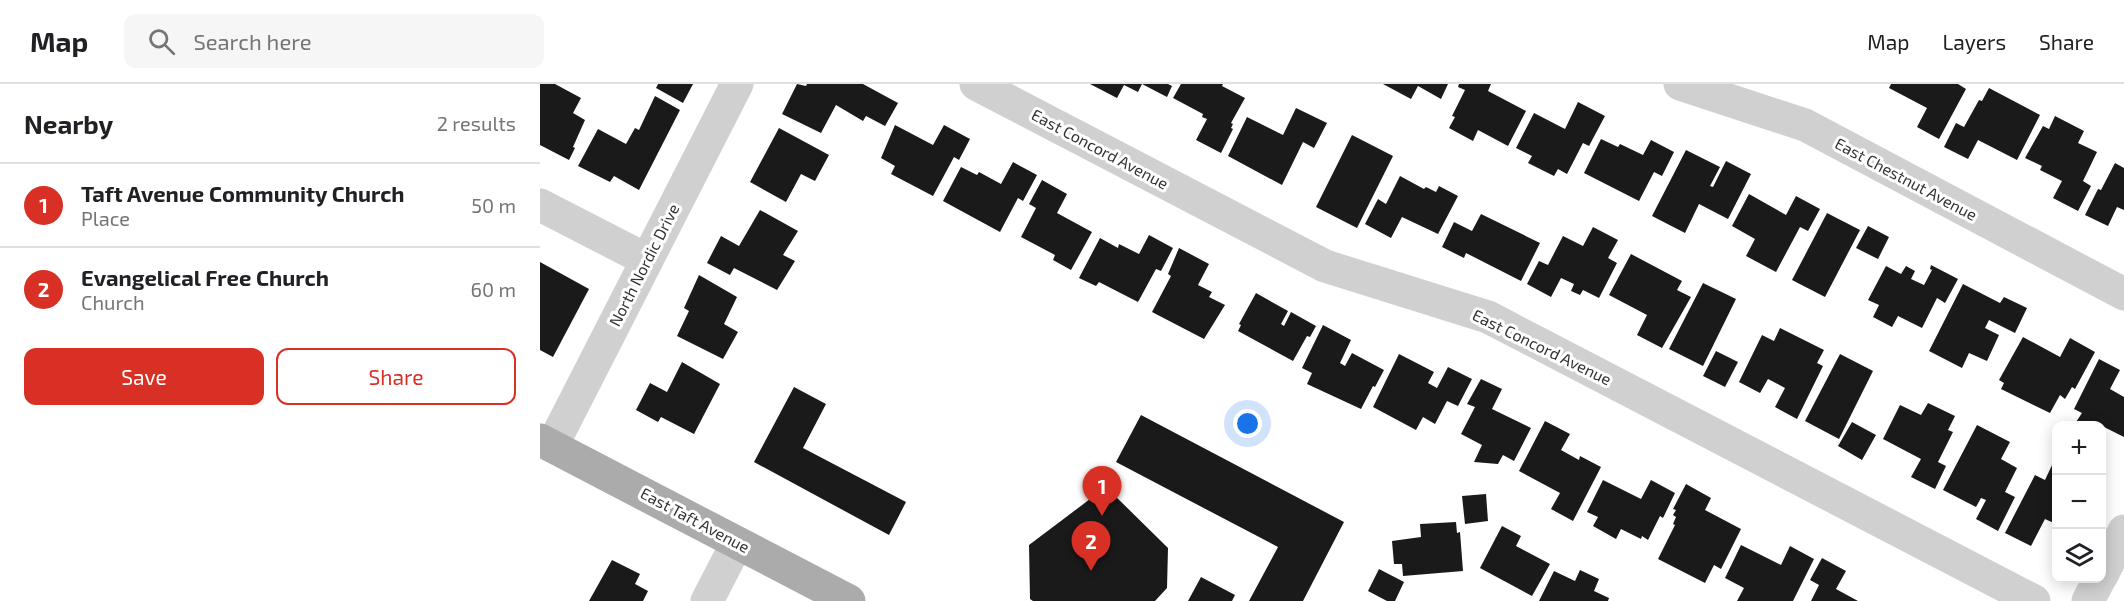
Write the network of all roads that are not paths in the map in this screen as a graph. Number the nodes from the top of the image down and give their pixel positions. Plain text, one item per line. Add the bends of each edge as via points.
1 (737, 84) edge
2 (976, 84) edge
3 (1680, 84) edge
4 (540, 205) edge
5 (647, 260) junction
6 (2124, 294) edge
7 (546, 443) edge
8 (2124, 531) edge
9 (737, 543) junction
10 (2106, 567) edge
11 (2098, 583) edge
12 (707, 601) edge
13 (849, 601) edge
14 (2034, 601) edge
15 (2088, 601) edge

1 - 5 street, North Nordic Drive
2 - 14 street, East Concord Avenue via 1325,266 1488,317
3 - 6 street, East Chestnut Avenue via 1805,125
4 - 5 street
5 - 7 street, North Nordic Drive
7 - 9 main road, East Taft Avenue
8 - 10 street
9 - 12 street
9 - 13 main road, East Taft Avenue
11 - 15 street

